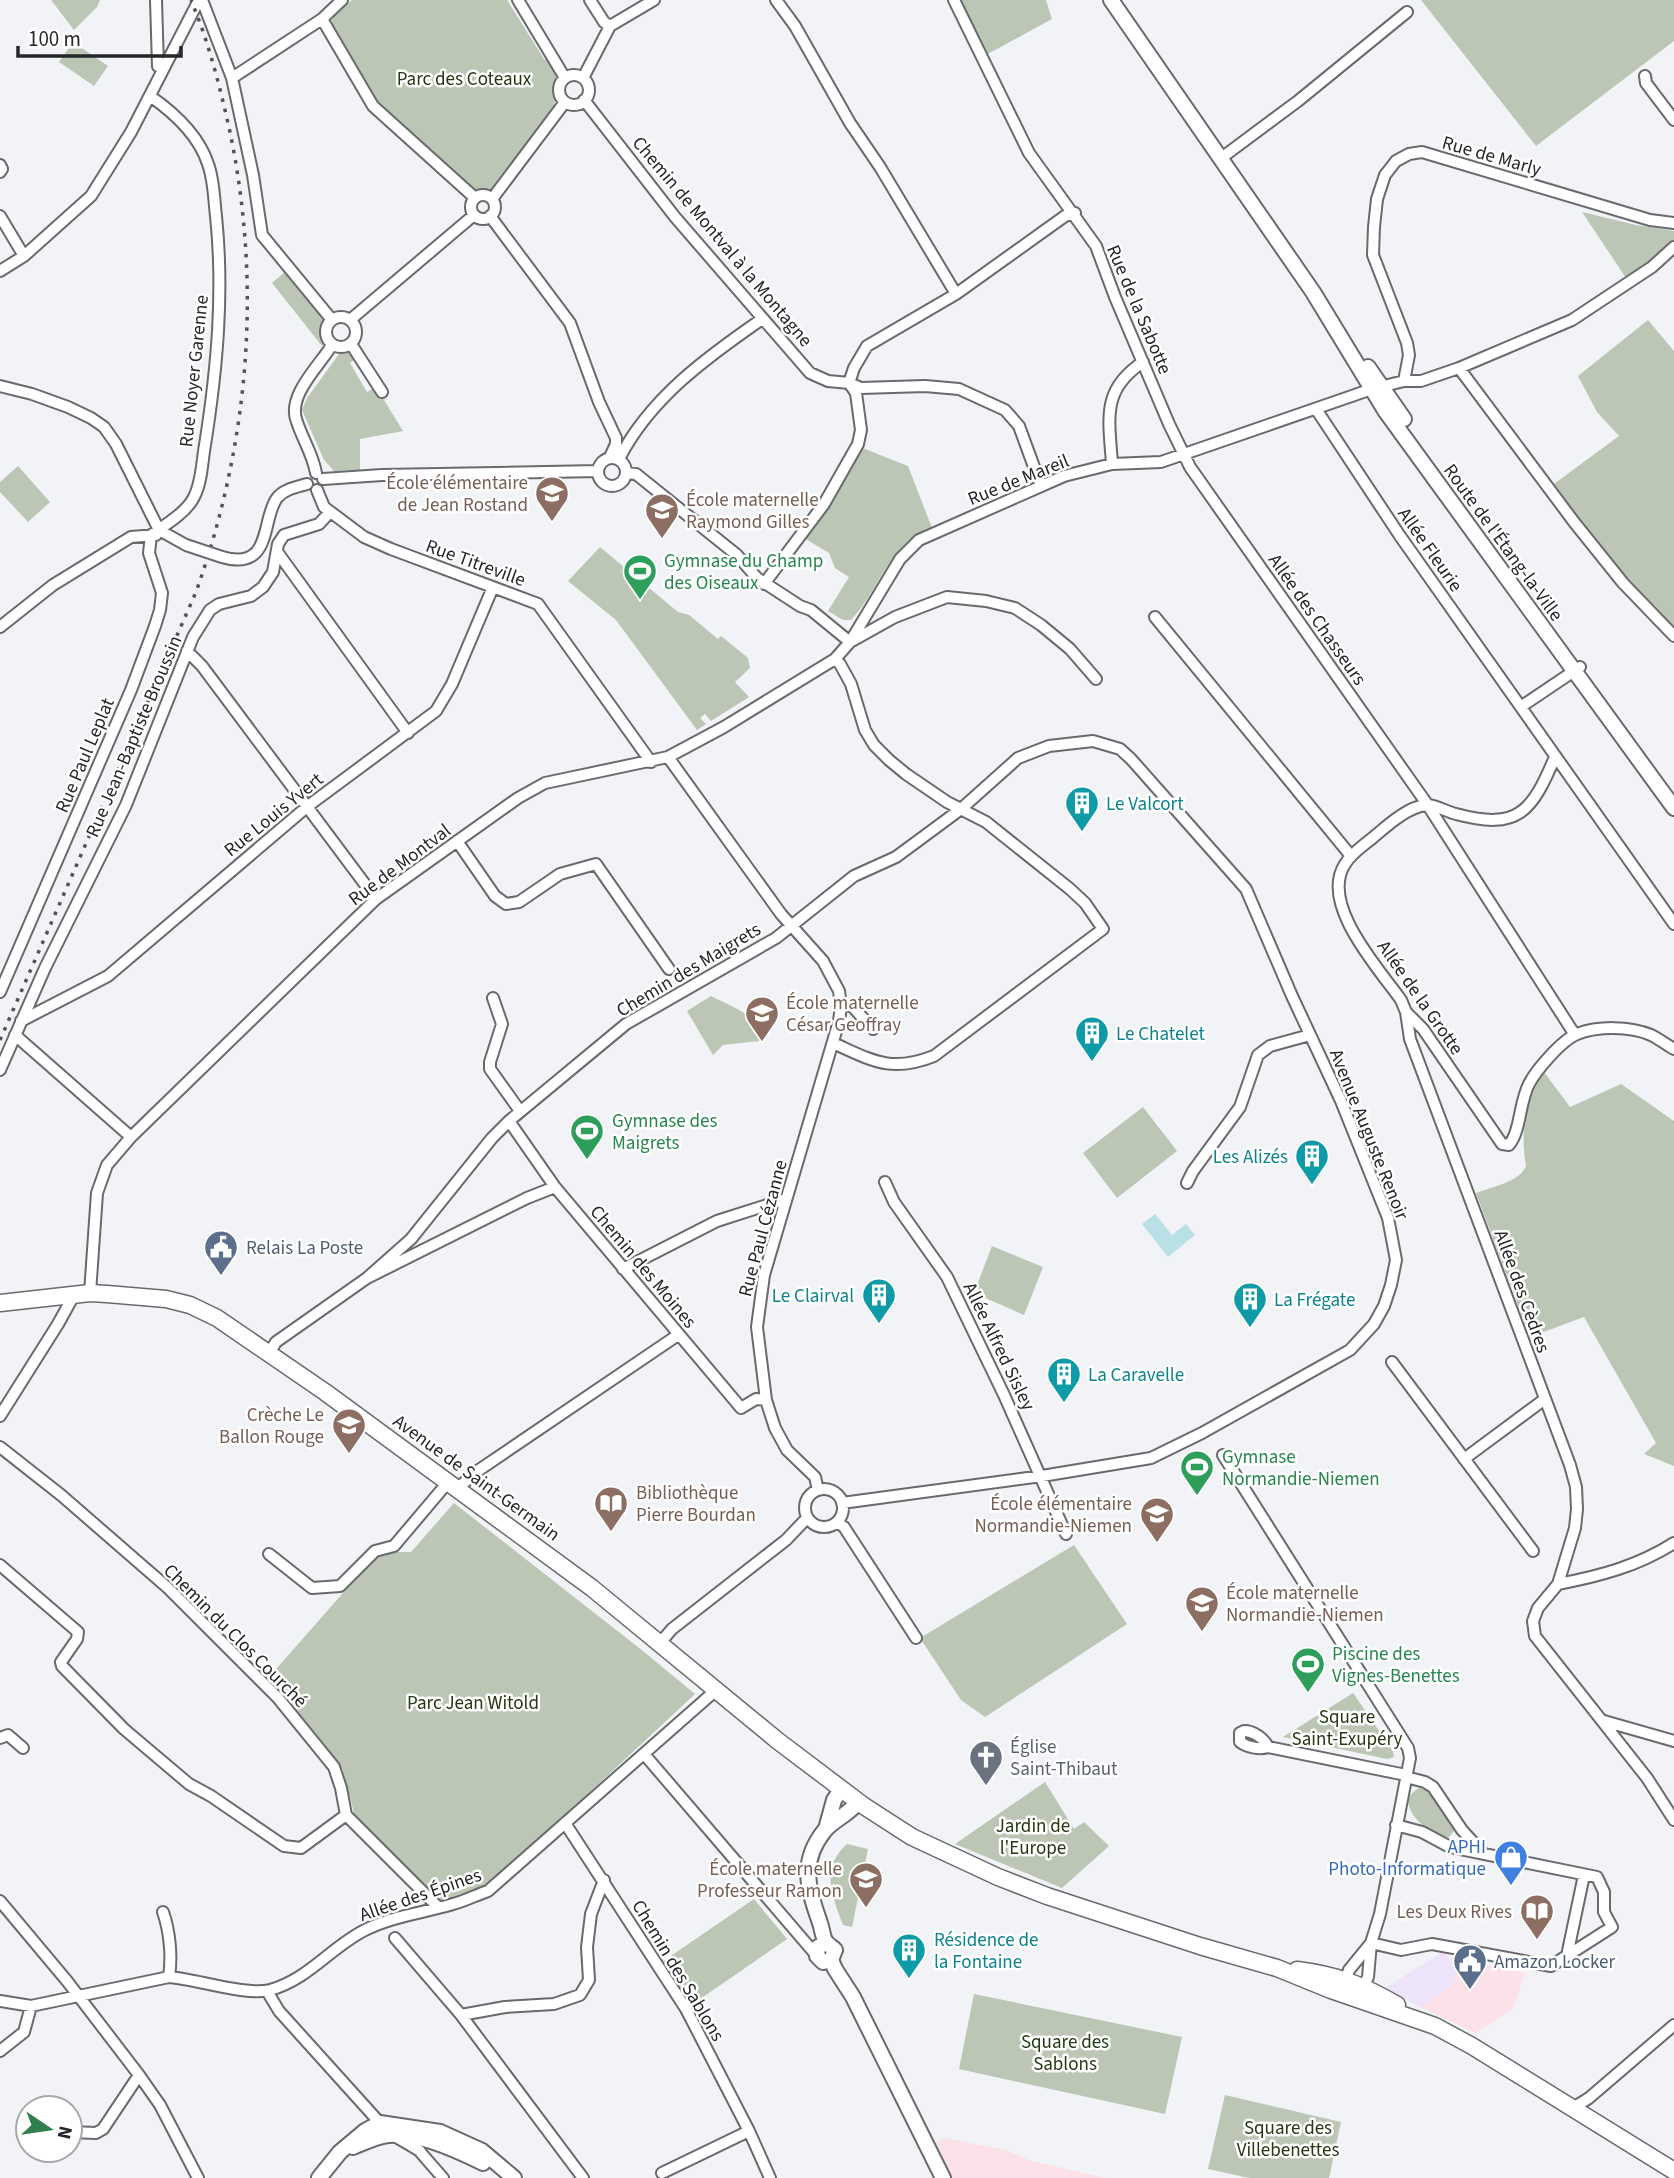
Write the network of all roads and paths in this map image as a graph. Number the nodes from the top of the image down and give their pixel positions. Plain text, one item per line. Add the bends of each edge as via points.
1 (156, 0) edge
2 (200, 0) edge
3 (342, 0) edge
4 (518, 0) edge
5 (590, 0) edge
6 (654, 0) edge
7 (775, 0) edge
8 (954, 0) edge
9 (1111, 0) edge
10 (1406, 12) dead end
11 (322, 19) junction
12 (610, 26) junction
13 (163, 69) junction
14 (1644, 76) dead end
15 (232, 78) junction
16 (565, 78) junction
17 (583, 78) junction
18 (150, 96) junction
19 (584, 100) junction
20 (565, 102) junction
21 (1674, 120) edge
22 (1220, 159) junction
23 (0, 165) edge
24 (0, 172) edge
25 (475, 198) junction
26 (492, 199) junction
27 (1075, 213) junction
28 (474, 215) junction
29 (0, 216) edge
30 (490, 216) junction
31 (1674, 223) edge
32 (1674, 247) edge
33 (24, 256) junction
34 (0, 271) edge
35 (956, 294) junction
36 (762, 319) junction
37 (332, 320) junction
38 (350, 320) junction
39 (351, 344) junction
40 (332, 345) junction
41 (1143, 362) junction
42 (1459, 368) junction
43 (1404, 381) junction
44 (849, 383) junction
45 (0, 386) edge
46 (1377, 387) junction
47 (382, 392) dead end
48 (1316, 410) junction
49 (1182, 453) junction
50 (615, 458) junction
51 (1111, 464) junction
52 (598, 471) junction
53 (626, 473) junction
54 (320, 476) junction
55 (307, 484) junction
56 (1041, 486) junction
57 (317, 490) junction
58 (330, 512) junction
59 (158, 533) junction
60 (278, 553) junction
61 (765, 584) junction
62 (493, 587) junction
63 (1155, 617) dead end
64 (0, 627) edge
65 (1674, 636) edge
66 (850, 642) junction
67 (187, 651) junction
68 (835, 659) junction
69 (1577, 669) junction
70 (1096, 679) dead end
71 (1522, 706) junction
72 (408, 733) junction
73 (668, 757) junction
74 (1555, 757) junction
75 (651, 762) junction
76 (1674, 798) edge
77 (1427, 804) junction
78 (308, 806) junction
79 (1674, 808) edge
80 (961, 809) junction
81 (457, 841) junction
82 (1351, 856) junction
83 (376, 899) junction
84 (1674, 924) edge
85 (792, 926) junction
86 (669, 969) dead end
87 (0, 992) edge
88 (493, 998) dead end
89 (841, 1006) junction
90 (1406, 1012) junction
91 (21, 1021) junction
92 (873, 1029) dead end
93 (15, 1035) junction
94 (1310, 1035) junction
95 (1575, 1035) junction
96 (833, 1043) junction
97 (1674, 1049) edge
98 (0, 1070) edge
99 (520, 1111) junction
100 (509, 1121) junction
101 (131, 1137) junction
102 (884, 1182) dead end
103 (1187, 1183) dead end
104 (555, 1187) junction
105 (786, 1199) junction
106 (623, 1269) junction
107 (368, 1278) junction
108 (82, 1294) junction
109 (0, 1303) edge
110 (678, 1335) junction
111 (269, 1353) junction
112 (1392, 1362) dead end
113 (1545, 1399) junction
114 (766, 1400) junction
115 (0, 1416) edge
116 (0, 1447) edge
117 (1223, 1455) dead end
118 (1464, 1459) junction
119 (1042, 1476) junction
120 (453, 1485) junction
121 (818, 1490) junction
122 (842, 1503) junction
123 (807, 1518) junction
124 (837, 1522) junction
125 (1066, 1534) dead end
126 (1674, 1543) edge
127 (1534, 1551) dead end
128 (269, 1554) dead end
129 (0, 1565) edge
130 (1558, 1584) junction
131 (916, 1637) dead end
132 (660, 1643) junction
133 (715, 1691) junction
134 (1604, 1721) junction
135 (0, 1738) edge
136 (1674, 1741) edge
137 (1268, 1747) dead end
138 (23, 1748) dead end
139 (644, 1754) junction
140 (1406, 1776) junction
141 (841, 1790) junction
142 (858, 1802) junction
143 (346, 1815) junction
144 (1674, 1820) edge
145 (565, 1823) junction
146 (1396, 1825) junction
147 (826, 1829) junction
148 (1462, 1830) junction
149 (1450, 1847) junction
150 (1483, 1853) junction
151 (1584, 1875) junction
152 (604, 1880) junction
153 (0, 1901) edge
154 (438, 1907) junction
155 (163, 1912) dead end
156 (395, 1938) dead end
157 (1371, 1943) junction
158 (1570, 1955) junction
159 (824, 1958) junction
160 (1277, 1968) junction
161 (169, 1978) junction
162 (1344, 1979) junction
163 (1365, 1988) junction
164 (267, 1991) junction
165 (1349, 1996) junction
166 (80, 1998) junction
167 (0, 2001) edge
168 (31, 2006) junction
169 (461, 2015) junction
170 (1423, 2021) junction
171 (1674, 2025) edge
172 (0, 2051) edge
173 (138, 2075) junction
174 (1573, 2108) junction
175 (380, 2123) junction
176 (431, 2129) junction
177 (749, 2131) junction
178 (84, 2133) edge
179 (391, 2134) junction
180 (408, 2136) junction
181 (420, 2151) junction
182 (340, 2152) junction
183 (1674, 2171) edge
184 (662, 2173) dead end
185 (198, 2178) edge
186 (319, 2178) edge
187 (443, 2178) edge
188 (514, 2178) edge
189 (583, 2178) edge
190 (770, 2178) edge
191 (943, 2178) edge

1 - 13 street via 158,66
2 - 13 street
2 - 15 street
3 - 11 street
4 - 16 street
5 - 12 street
6 - 12 street
7 - 35 street
8 - 27 street, Rue de la Sabotte via 1029,153
9 - 22 street, Route de l'Étang-la-Ville
10 - 22 street
11 - 15 street
11 - 25 street via 373,106
12 - 17 street
13 - 18 street
14 - 21 street
15 - 37 street via 262,235
16 - 17 street
16 - 20 street via 559,90
17 - 19 street via 589,91
18 - 33 street via 91,196
18 - 59 street, Rue Noyer Garenne via 172,112 206,158 219,243 219,325 198,489 190,504
19 - 20 street
19 - 36 street, Chemin de Montval à la Montagne
20 - 26 street
22 - 46 street, Route de l'Étang-la-Ville
23 - 24 street
25 - 26 street via 485,195
25 - 28 street
26 - 30 street
27 - 35 street
27 - 41 street, Rue de la Sabotte via 1096,246
28 - 30 street
28 - 38 street
29 - 33 street
30 - 50 street via 569,323 616,438
31 - 43 street, Rue de Marly via 1650,220 1422,152 1409,154 1385,175 1377,199 1373,256 1407,342
32 - 42 street via 1572,320
33 - 34 street
35 - 44 street via 867,346
36 - 44 street, Chemin de Montval à la Montagne via 810,373
36 - 50 street via 676,383
37 - 38 street
37 - 40 street via 326,332
38 - 39 street via 356,332
39 - 40 street
39 - 47 street
40 - 54 street via 299,393 295,407 295,419
41 - 49 street, Rue de la Sabotte
41 - 51 street via 1126,373 1110,400
42 - 43 street via 1421,381
42 - 65 street via 1590,542
43 - 46 street
44 - 56 street, Chemin de Montval à la Montagne via 860,388 959,390 1005,410 1019,426
44 - 61 street via 858,405 858,444 824,504
45 - 59 street, Rue Paul Leplat via 68,407 104,427
46 - 48 street, Rue de Mareil
46 - 69 street, Route de l'Étang-la-Ville
48 - 49 street, Rue de Mareil
48 - 71 street, Allée Fleurie
49 - 51 street, Rue de Mareil via 1161,461
49 - 77 street, Allée des Chasseurs
50 - 52 street via 603,461
50 - 53 street via 625,465
51 - 56 street, Rue de Mareil
52 - 53 street via 610,486 622,481
52 - 54 street
53 - 61 street via 636,474 737,555
54 - 55 street via 309,476
54 - 57 street via 322,487
55 - 57 street
55 - 59 street, bridge via 276,499 265,540 254,552 237,559
56 - 66 street, Rue de Mareil via 919,540 900,559
57 - 58 street, Rue Titreville
58 - 60 street, Rue Jean-Baptiste Broussin via 319,524 284,535
58 - 62 street, Rue Titreville via 372,541
59 - 64 street via 131,537 53,585
59 - 87 street, Rue Paul Leplat via 149,553 162,593 158,618
60 - 67 street, Rue Jean-Baptiste Broussin via 263,587 210,610
60 - 72 street
61 - 66 street via 811,610
62 - 72 street, Rue Louis Yvert via 451,687 436,711
62 - 75 street, Rue Titreville via 538,604
63 - 82 street
66 - 68 street, Rue de Montval
66 - 70 street via 895,617 947,597 986,601 1015,608 1041,625
67 - 78 street
67 - 91 street, Rue Jean-Baptiste Broussin via 126,805
68 - 73 street, Rue de Montval
68 - 80 street via 851,684 874,745 906,775
69 - 71 street
69 - 76 street, Route de l'Étang-la-Ville
69 - 79 street, Route de l'Étang-la-Ville
71 - 74 street, Allée Fleurie
72 - 78 street, Rue Louis Yvert
73 - 75 street, Rue de Montval
73 - 85 street
74 - 77 street via 1536,796 1517,815 1488,820
74 - 84 street, Allée Fleurie
75 - 81 street, Rue de Montval via 545,783
77 - 82 street via 1402,816
77 - 95 street, Allée des Chasseurs
78 - 83 street
78 - 91 street, Rue Louis Yvert via 108,976
80 - 85 street, Chemin des Maigrets via 896,858 854,876
80 - 94 street, Avenue Auguste Renoir via 1033,750 1093,741 1119,750 1246,889
80 - 96 street via 986,822 1070,889 1103,929 934,1056 898,1066
81 - 83 street, Rue de Montval
81 - 86 street via 495,896 506,904 519,902 560,874 596,864
82 - 90 street, Allée de la Grotte via 1340,881 1342,909
83 - 101 street, Rue de Montval
85 - 89 street via 833,977
85 - 99 street, Chemin des Maigrets via 626,1024
88 - 99 street via 502,1024 490,1069
89 - 92 street via 851,1005
89 - 96 street, Rue Paul Cézanne
90 - 95 street, Allée de la Grotte via 1423,1029 1502,1144 1509,1145 1528,1085 1542,1064
90 - 113 street, Allée des Cèdres via 1410,1039
91 - 93 street, Rue Jean-Baptiste Broussin
93 - 98 street, Rue Jean-Baptiste Broussin
93 - 101 street
94 - 103 street via 1270,1046 1258,1055 1240,1107
94 - 119 street, Avenue Auguste Renoir via 1391,1229 1396,1260 1374,1324 1350,1350 1174,1448 1139,1461
95 - 97 street via 1622,1029 1650,1035
96 - 105 street, Rue Paul Cézanne
99 - 100 street, Chemin des Maigrets
100 - 104 street, Chemin des Moines
100 - 107 street, Chemin des Maigrets via 411,1239
101 - 108 street, Rue de Montval via 107,1165 97,1193
102 - 119 street, Allée Alfred Sisley via 947,1277
104 - 106 street, Chemin des Moines
104 - 107 street
105 - 106 street via 717,1221
105 - 114 street, Rue Paul Cézanne via 760,1299 759,1351
106 - 110 street, Chemin des Moines
107 - 111 street via 276,1342
108 - 109 main road, Avenue de Saint-Germain
108 - 111 main road, Avenue de Saint-Germain via 159,1298 190,1306
108 - 115 street
110 - 114 street, Chemin des Moines via 741,1408 757,1399
110 - 120 street
111 - 120 main road, Avenue de Saint-Germain
112 - 118 street
113 - 118 street
113 - 130 street, Allée des Cèdres via 1576,1488 1575,1528
114 - 121 street, Rue Paul Cézanne via 787,1450 815,1477
116 - 143 street, Chemin du Clos Courché via 168,1588 278,1698 334,1767
117 - 140 street via 1408,1748
118 - 127 street
119 - 122 street, Avenue Auguste Renoir
119 - 125 street, Allée Alfred Sisley
120 - 128 street via 394,1546 375,1551 340,1586 312,1588
120 - 132 main road, Avenue de Saint-Germain
121 - 122 street via 833,1492
121 - 123 street via 806,1501
122 - 124 street
123 - 124 street via 821,1527
123 - 132 street
124 - 131 street
126 - 130 street via 1621,1570
129 - 143 street via 78,1632 62,1666 124,1729 189,1784 285,1846 301,1847
130 - 134 street via 1538,1608 1535,1636
132 - 133 main road, Avenue de Saint-Germain
133 - 139 street, Allée des Épines
133 - 141 main road, Avenue de Saint-Germain
134 - 136 street
134 - 144 street
135 - 138 street via 8,1735
137 - 140 street
139 - 145 street, Allée des Épines
139 - 159 street
140 - 146 street
140 - 148 street via 1433,1787
141 - 142 main road, Avenue de Saint-Germain
141 - 147 street
142 - 147 street
142 - 160 main road, Avenue de Saint-Germain via 934,1849 1046,1896
143 - 154 street
145 - 152 street, Chemin des Sablons
145 - 154 street, Allée des Épines via 488,1891
146 - 149 street
146 - 157 street
147 - 159 street via 809,1860 807,1875 826,1943 835,1950 835,1956
148 - 149 street via 1461,1839
148 - 150 street
149 - 150 street
150 - 151 street
151 - 158 street
151 - 158 street via 1597,1877 1612,1927
152 - 169 street via 591,1914 589,1980 580,1995 554,2004
152 - 177 street, Chemin des Sablons via 686,2009
153 - 166 street
154 - 164 street, Allée des Épines via 360,1932 301,1976
155 - 161 street via 168,1925
156 - 169 street
157 - 158 street via 1401,1950 1432,1944 1551,1966
157 - 162 street
157 - 163 street
159 - 191 street via 853,1997
160 - 162 main road
160 - 165 main road
161 - 164 street, Allée des Épines
161 - 166 street, Allée des Épines
162 - 163 main road
162 - 165 street
163 - 165 street
163 - 170 main road
164 - 175 street via 279,2011
165 - 170 main road
166 - 168 street, Allée des Épines
166 - 173 street
167 - 168 street, Allée des Épines
168 - 172 street via 24,2032
169 - 189 street
170 - 174 main road
171 - 174 street
173 - 178 street via 103,2129
173 - 185 street via 160,2105
174 - 183 main road
175 - 176 street
175 - 179 street
175 - 182 street
176 - 180 street via 412,2130
176 - 188 street via 482,2151
177 - 184 street
177 - 190 street, Chemin des Sablons
179 - 180 street
179 - 181 street
179 - 182 street
180 - 181 street
180 - 188 street via 460,2151
181 - 187 street
182 - 186 street

